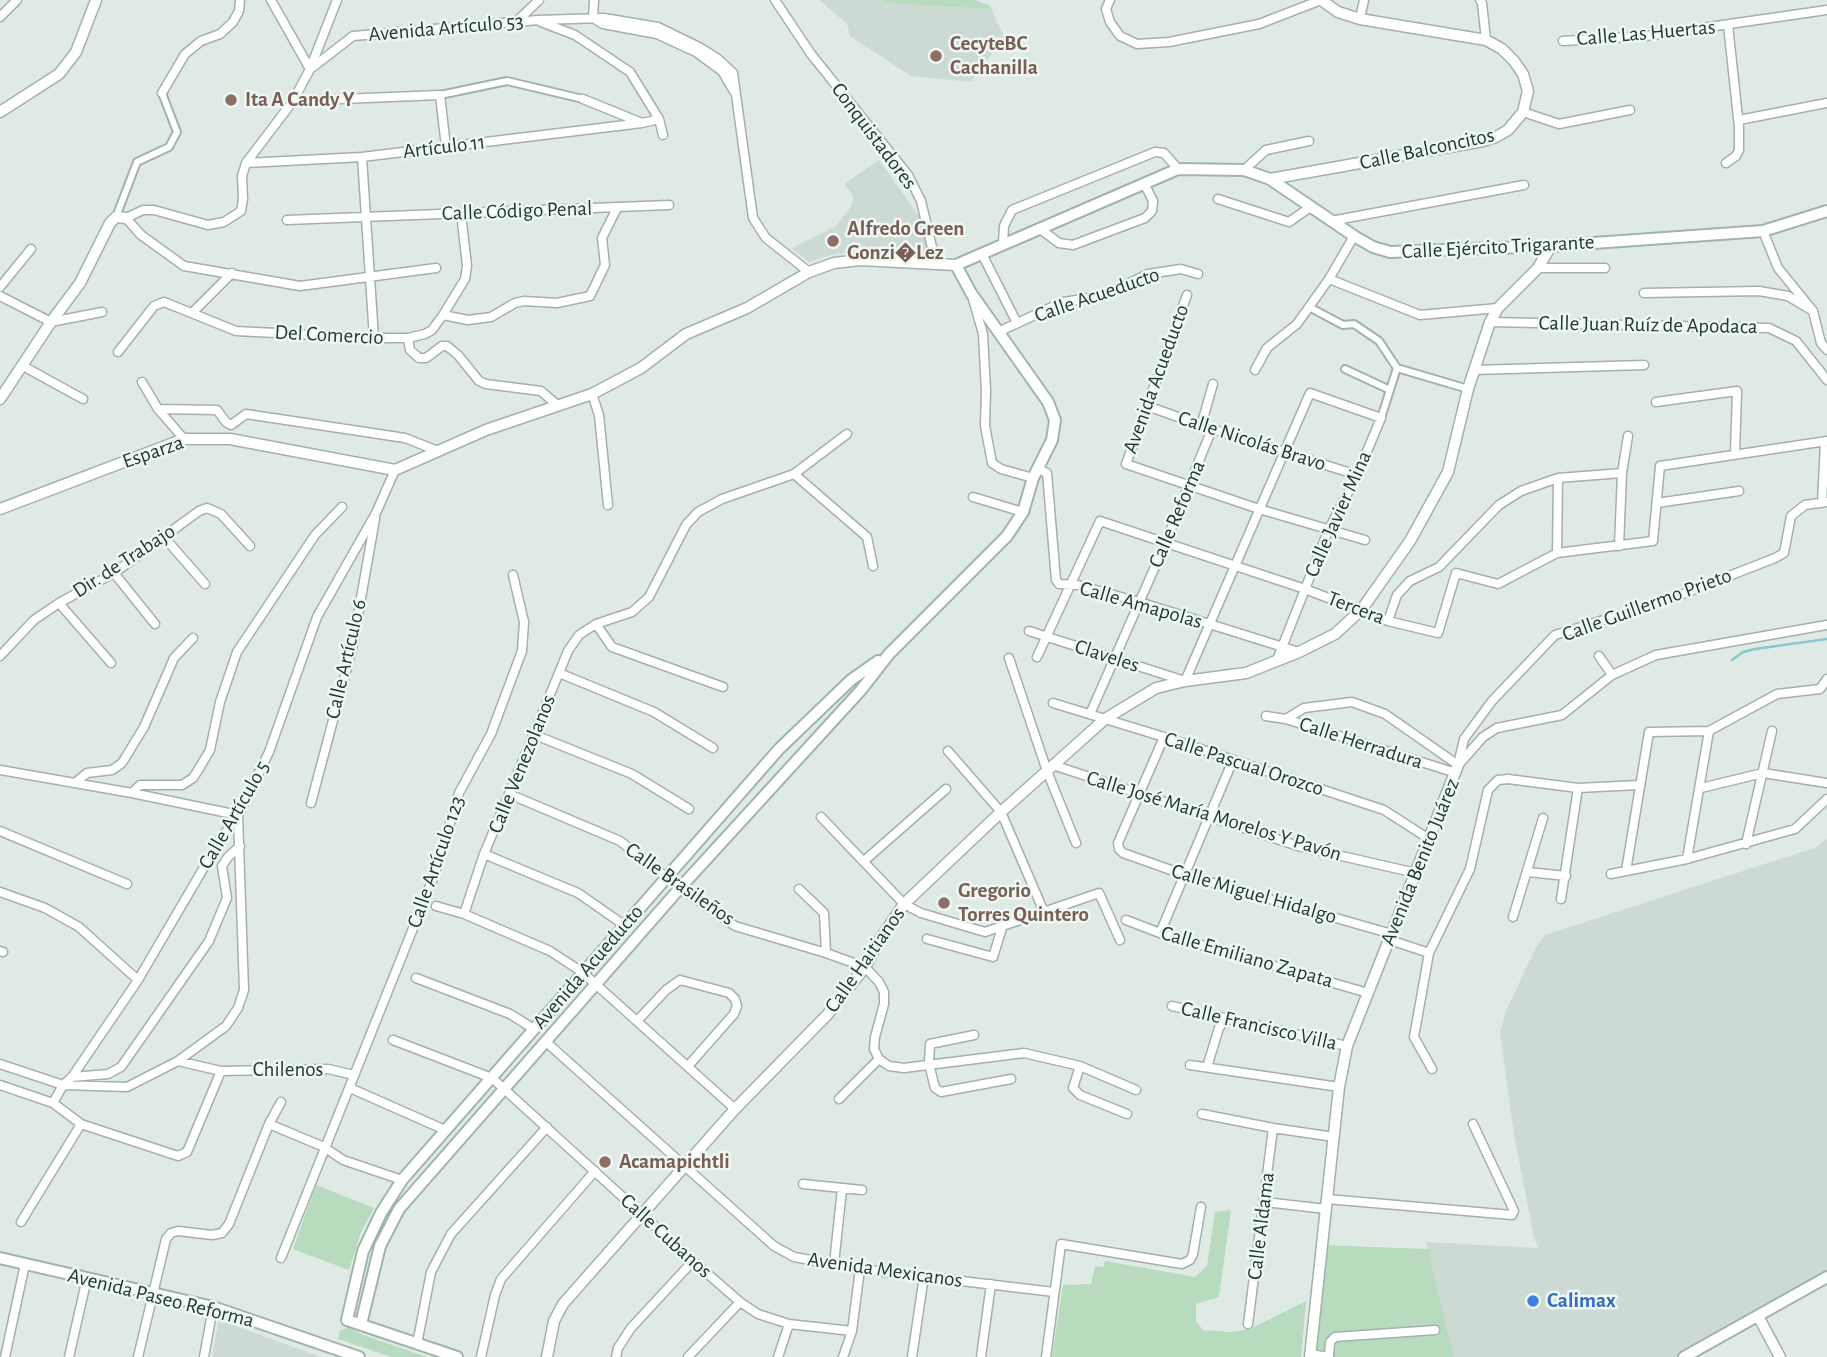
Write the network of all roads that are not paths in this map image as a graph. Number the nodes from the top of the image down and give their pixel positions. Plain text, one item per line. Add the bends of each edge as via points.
1 (17, 0) edge
2 (96, 0) edge
3 (240, 0) edge
4 (271, 0) edge
5 (337, 0) edge
6 (538, 0) edge
7 (594, 0) edge
8 (775, 0) edge
9 (1110, 0) edge
10 (1321, 0) edge
11 (1364, 0) edge
12 (1480, 0) edge
13 (1827, 9) edge
14 (0, 18) edge
15 (593, 18) junction
16 (1360, 19) junction
17 (538, 20) junction
18 (514, 24) junction
19 (1728, 25) junction
20 (1486, 40) junction
21 (1563, 41) dead end
22 (310, 69) junction
23 (162, 93) joint
24 (440, 95) junction
25 (583, 99) joint
26 (293, 101) junction
27 (1827, 103) edge
28 (1630, 110) dead end
29 (0, 112) edge
30 (1523, 112) junction
31 (659, 118) junction
32 (1739, 120) junction
33 (642, 123) junction
34 (663, 135) dead end
35 (1309, 141) dead end
36 (446, 147) junction
37 (362, 157) junction
38 (246, 163) junction
39 (1726, 163) dead end
40 (1178, 169) junction
41 (1244, 170) junction
42 (1270, 179) junction
43 (1144, 183) junction
44 (1524, 185) dead end
45 (1218, 199) dead end
46 (669, 205) dead end
47 (617, 208) junction
48 (1309, 208) junction
49 (1827, 212) edge
50 (461, 213) junction
51 (121, 217) junction
52 (366, 217) junction
53 (287, 220) dead end
54 (1331, 221) junction
55 (1039, 228) junction
56 (1763, 231) junction
57 (1354, 236) junction
58 (1003, 243) junction
59 (1550, 246) junction
60 (31, 249) dead end
61 (982, 254) junction
62 (936, 264) junction
63 (956, 265) junction
64 (436, 268) dead end
65 (1538, 268) junction
66 (1605, 268) dead end
67 (808, 272) junction
68 (232, 274) junction
69 (1198, 274) dead end
70 (369, 277) junction
71 (1329, 279) junction
72 (0, 287) edge
73 (971, 293) junction
74 (1644, 293) dead end
75 (1187, 295) dead end
76 (0, 296) edge
77 (1309, 307) junction
78 (1498, 308) junction
79 (1813, 311) junction
80 (102, 312) dead end
81 (192, 313) junction
82 (443, 315) junction
83 (51, 322) junction
84 (1490, 322) junction
85 (1017, 323) junction
86 (998, 332) junction
87 (374, 338) junction
88 (408, 338) junction
89 (1825, 345) edge
90 (118, 352) dead end
91 (1644, 365) dead end
92 (23, 366) junction
93 (1398, 368) junction
94 (1345, 369) dead end
95 (1255, 370) dead end
96 (1474, 370) junction
97 (1827, 380) edge
98 (142, 382) dead end
99 (1213, 384) dead end
100 (1468, 389) junction
101 (1390, 390) junction
102 (592, 394) junction
103 (0, 399) edge
104 (83, 399) dead end
105 (1656, 402) dead end
106 (556, 404) junction
107 (1147, 406) junction
108 (158, 409) junction
109 (1381, 418) junction
110 (231, 425) junction
111 (1201, 426) junction
112 (1212, 429) junction
113 (847, 434) dead end
114 (1628, 436) dead end
115 (184, 439) junction
116 (230, 439) junction
117 (1826, 442) edge
118 (438, 451) junction
119 (1286, 452) junction
120 (1735, 454) junction
121 (395, 470) junction
122 (1036, 473) junction
123 (1622, 473) junction
124 (794, 474) junction
125 (1357, 475) junction
126 (1558, 478) junction
127 (1189, 485) junction
128 (1739, 491) dead end
129 (974, 497) dead end
130 (1825, 502) edge
131 (1657, 503) junction
132 (608, 505) dead end
133 (342, 507) dead end
134 (0, 509) edge
135 (1259, 509) junction
136 (1023, 512) junction
137 (376, 513) junction
138 (1328, 531) junction
139 (164, 537) junction
140 (1365, 540) dead end
141 (1165, 544) junction
142 (250, 546) dead end
143 (1619, 546) junction
144 (1557, 553) junction
145 (873, 566) dead end
146 (1236, 566) junction
147 (114, 573) junction
148 (513, 575) dead end
149 (205, 584) dead end
150 (1070, 585) junction
151 (1305, 589) junction
152 (1139, 602) junction
153 (59, 603) junction
154 (1362, 609) junction
155 (1388, 621) junction
156 (155, 624) dead end
157 (596, 624) junction
158 (1208, 625) junction
159 (1827, 625) edge
160 (1029, 631) dead end
161 (1046, 636) junction
162 (193, 638) dead end
163 (1282, 647) junction
164 (1299, 652) junction
165 (889, 654) junction
166 (0, 656) edge
167 (1599, 656) dead end
168 (1037, 657) dead end
169 (1114, 658) junction
170 (1009, 659) dead end
171 (1277, 660) junction
172 (111, 663) dead end
173 (559, 673) junction
174 (1612, 675) junction
175 (1827, 680) edge
176 (1185, 681) junction
177 (723, 687) dead end
178 (1053, 703) dead end
179 (1090, 714) junction
180 (1266, 716) dead end
181 (1105, 719) junction
182 (1286, 719) junction
183 (1709, 731) junction
184 (1772, 731) dead end
185 (535, 735) junction
186 (1164, 737) junction
187 (713, 748) dead end
188 (948, 751) dead end
189 (1233, 760) junction
190 (1050, 768) junction
191 (1457, 769) junction
192 (0, 770) edge
193 (1763, 773) junction
194 (76, 782) junction
195 (1827, 783) edge
196 (1639, 785) junction
197 (1578, 788) junction
198 (1701, 788) junction
199 (946, 789) dead end
200 (132, 793) junction
201 (509, 794) junction
202 (1139, 794) junction
203 (1827, 799) edge
204 (312, 803) dead end
205 (689, 808) dead end
206 (1001, 812) junction
207 (238, 816) junction
208 (821, 817) dead end
209 (1209, 817) junction
210 (1544, 818) dead end
211 (0, 831) edge
212 (1429, 839) junction
213 (1076, 843) dead end
214 (1746, 844) junction
215 (240, 846) junction
216 (484, 854) junction
217 (1687, 859) junction
218 (863, 861) junction
219 (1626, 871) junction
220 (1528, 872) junction
221 (1416, 873) junction
222 (1611, 874) dead end
223 (1185, 875) junction
224 (1566, 876) junction
225 (667, 877) junction
226 (127, 884) dead end
227 (680, 888) junction
228 (799, 889) dead end
229 (0, 892) edge
230 (1561, 899) dead end
231 (904, 904) junction
232 (436, 906) dead end
233 (1044, 912) junction
234 (464, 915) junction
235 (1513, 917) dead end
236 (1126, 920) dead end
237 (624, 925) junction
238 (1002, 928) junction
239 (1160, 933) junction
240 (1391, 937) junction
241 (927, 939) dead end
242 (1120, 940) dead end
243 (826, 953) junction
244 (1429, 953) junction
245 (864, 967) junction
246 (582, 972) junction
247 (416, 978) dead end
248 (138, 980) junction
249 (595, 984) junction
250 (1368, 993) junction
251 (1171, 1006) dead end
252 (1226, 1018) junction
253 (637, 1021) junction
254 (534, 1029) junction
255 (974, 1035) dead end
256 (393, 1040) dead end
257 (545, 1041) junction
258 (1347, 1046) junction
259 (879, 1059) junction
260 (178, 1061) junction
261 (929, 1064) junction
262 (0, 1065) edge
263 (1190, 1065) dead end
264 (688, 1066) junction
265 (1080, 1066) junction
266 (1207, 1067) junction
267 (1432, 1069) dead end
268 (221, 1071) junction
269 (354, 1075) junction
270 (72, 1077) junction
271 (492, 1078) junction
272 (1011, 1079) dead end
273 (0, 1085) edge
274 (64, 1085) junction
275 (1339, 1087) junction
276 (350, 1088) junction
277 (504, 1088) junction
278 (1136, 1090) dead end
279 (839, 1099) dead end
280 (281, 1102) dead end
281 (53, 1103) junction
282 (735, 1109) junction
283 (1128, 1114) dead end
284 (1202, 1114) dead end
285 (81, 1124) junction
286 (269, 1124) junction
287 (1473, 1124) dead end
288 (547, 1127) junction
289 (1273, 1128) junction
290 (445, 1130) junction
291 (1334, 1137) junction
292 (324, 1147) junction
293 (685, 1167) junction
294 (594, 1171) junction
295 (402, 1180) junction
296 (803, 1184) dead end
297 (842, 1189) junction
298 (862, 1191) dead end
299 (1265, 1202) junction
300 (1326, 1204) junction
301 (1201, 1207) dead end
302 (642, 1215) junction
303 (22, 1222) dead end
304 (0, 1258) edge
305 (281, 1258) dead end
306 (693, 1261) junction
307 (25, 1264) junction
308 (834, 1264) junction
309 (860, 1269) junction
310 (923, 1276) junction
311 (1827, 1277) edge
312 (86, 1278) junction
313 (990, 1284) junction
314 (152, 1292) junction
315 (1054, 1292) junction
316 (740, 1302) junction
317 (213, 1307) junction
318 (1758, 1316) junction
319 (360, 1324) junction
320 (789, 1324) junction
321 (1248, 1324) dead end
322 (1435, 1330) dead end
323 (852, 1331) junction
324 (417, 1344) junction
325 (1703, 1353) edge
326 (344, 1355) edge
327 (1310, 1356) edge
328 (5, 1357) edge
329 (69, 1357) edge
330 (138, 1357) edge
331 (204, 1357) edge
332 (359, 1357) edge
333 (457, 1357) edge
334 (481, 1357) edge
335 (547, 1357) edge
336 (616, 1357) edge
337 (688, 1357) edge
338 (778, 1357) edge
339 (843, 1357) edge
340 (912, 1357) edge
341 (981, 1357) edge
342 (1046, 1357) edge
343 (1329, 1357) edge
344 (1684, 1357) edge
345 (1780, 1357) edge

1 - 14 street
2 - 29 street via 76,52 59,74
3 - 23 street via 233,22 185,54
4 - 22 street
5 - 22 street
6 - 18 street
7 - 15 street
8 - 62 street, Conquistadores via 811,54 908,175 921,201
9 - 10 street via 1106,9 1110,22 1120,36 1137,44 1259,24
10 - 16 street
11 - 16 street
12 - 20 street
13 - 19 street, Calle Las Huertas
15 - 17 street, Avenida Artículo 53
15 - 67 street, Avenida Artículo 53 via 658,27 733,73 754,218 766,238
16 - 20 street
17 - 18 street, Avenida Artículo 53
17 - 31 street via 575,35 630,72
18 - 22 street, Avenida Artículo 53 via 353,36
19 - 21 street, Calle Las Huertas
19 - 32 street
20 - 30 street via 1502,49 1523,74 1528,91
22 - 26 street
23 - 51 street via 177,132 169,147 137,162
24 - 25 street via 507,81
24 - 26 street
24 - 36 street
25 - 33 street
26 - 38 street
27 - 32 street
28 - 30 street via 1559,124
30 - 42 street, Calle Balconcitos via 1496,138
31 - 33 street, Artículo 11
31 - 34 street
32 - 39 street via 1739,150
33 - 36 street, Artículo 11
35 - 41 street via 1266,150
36 - 37 street, Artículo 11
37 - 38 street, Artículo 11
37 - 52 street
38 - 51 street via 241,211 224,222 208,225 154,210
40 - 41 main road, Calle Ejército Trigarante
40 - 43 main road, Calle Ejército Trigarante
40 - 58 street via 1164,153 1155,152 1012,211 1004,226
41 - 42 main road, Calle Ejército Trigarante
42 - 48 main road, Calle Ejército Trigarante
43 - 55 main road, Calle Ejército Trigarante
43 - 55 street via 1153,201 1152,211 1144,218 1073,245 1059,243
44 - 54 street
45 - 48 street via 1290,222
46 - 47 street, Calle Código Penal
47 - 50 street, Calle Código Penal
47 - 82 street via 601,238 605,265 590,296 557,303 524,301 491,317 468,320
48 - 54 main road, Calle Ejército Trigarante
49 - 56 main road, Calle Ejército Trigarante
50 - 52 street, Calle Código Penal
50 - 82 street via 465,279
51 - 68 street via 184,267
51 - 83 street via 110,223 80,283
52 - 53 street, Calle Código Penal
52 - 70 street
54 - 57 main road, Calle Ejército Trigarante
55 - 58 main road, Calle Ejército Trigarante
56 - 59 main road, Calle Ejército Trigarante
56 - 79 street via 1778,268
57 - 59 main road, Calle Ejército Trigarante via 1390,252
57 - 71 street
58 - 61 main road, Calle Ejército Trigarante
59 - 65 street, Calle Haitianos
60 - 72 street
61 - 63 main road, Calle Ejército Trigarante
61 - 85 street
62 - 63 street
62 - 67 street via 860,260
63 - 73 main road, Avenida Acueducto
64 - 70 street
65 - 66 street
65 - 78 street, Calle Haitianos
67 - 102 street via 747,307 686,334 641,368
68 - 70 street via 300,286
68 - 81 street
69 - 85 street, Calle Acueducto via 1181,269 1148,274 1103,296 1063,302
70 - 87 street
71 - 77 street
71 - 78 street via 1420,314
73 - 86 main road, Avenida Acueducto
73 - 122 street via 983,334 985,426 992,463 1001,469
74 - 79 street via 1759,291 1788,296
75 - 107 street, Avenida Acueducto
76 - 83 street
77 - 93 street via 1343,325 1354,324 1379,341
77 - 95 street via 1297,324 1268,348
78 - 84 street, Calle Haitianos
79 - 89 street
80 - 83 street
81 - 87 street, Del Comercio via 236,331
81 - 90 street via 159,303
82 - 88 street via 432,330
83 - 92 street
84 - 96 street, Calle Haitianos
84 - 97 street, Calle Juan Ruíz de Apodaca via 1769,328 1796,341
85 - 86 street, Calle Acueducto
86 - 122 main road, Avenida Acueducto via 1048,402 1055,420 1052,440
87 - 88 street, Del Comercio
88 - 106 street, Del Comercio via 410,350 419,358 447,346 479,381 541,391
91 - 96 street
92 - 103 street
92 - 104 street
93 - 100 street
93 - 101 street, Calle Javier Mina
94 - 101 street
96 - 100 street, Calle Haitianos
98 - 108 street
99 - 111 street
100 - 154 street, Calle Haitianos via 1448,472 1410,541
101 - 109 street, Calle Javier Mina
102 - 106 street
102 - 132 street via 599,415
105 - 120 street via 1737,391
106 - 118 street
107 - 111 street, Calle Nicolás Bravo
107 - 127 street, Avenida Acueducto via 1126,464
108 - 110 street via 217,410
108 - 115 street
109 - 119 street via 1311,393
109 - 125 street, Calle Javier Mina
110 - 116 street
110 - 118 street via 246,414 405,438
111 - 112 street, Calle Nicolás Bravo
112 - 119 street, Calle Nicolás Bravo
112 - 127 street, Calle Reforma
113 - 124 street, Calle Venezolanos
114 - 123 street
115 - 116 street, Esparza
115 - 134 street, Esparza
116 - 121 street, Esparza
117 - 120 street
117 - 130 street, Calle Guillermo Prieto
118 - 121 street
119 - 125 street, Calle Nicolás Bravo
119 - 135 street
120 - 131 street via 1660,466
121 - 137 street, Calle Artículo 5
122 - 136 main road, Avenida Acueducto
122 - 150 street, Calle Amapolas via 1047,472 1056,580
123 - 126 street
123 - 143 street
124 - 145 street via 867,537
124 - 157 street, Calle Venezolanos via 698,512 686,525 649,597 632,612
125 - 138 street, Calle Javier Mina
126 - 144 street
126 - 155 street via 1521,491 1499,505 1438,567 1410,581 1397,596
127 - 135 street
127 - 141 street, Calle Reforma
128 - 131 street
129 - 136 street
130 - 191 street, Calle Guillermo Prieto via 1805,505 1791,516 1784,553 1775,558 1555,635 1492,701 1464,739
131 - 143 street via 1653,541
133 - 200 street via 314,535 237,652 219,702 209,750 193,778 182,785 140,785
135 - 138 street
135 - 146 street
136 - 165 main road, Avenida Acueducto via 1007,536
137 - 204 street, Calle Artículo 6 via 352,649
137 - 207 street, Calle Artículo 5 via 317,617 269,752
138 - 140 street
138 - 151 street, Calle Javier Mina
139 - 142 street, Dir. de Trabajo via 207,508 221,514
139 - 147 street, Dir. de Trabajo
139 - 149 street
141 - 146 street, Tercera
141 - 150 street via 1100,522
141 - 152 street, Calle Reforma
143 - 144 street
144 - 155 street, Tercera via 1498,583 1456,573 1438,633
146 - 151 street, Tercera
146 - 158 street
147 - 153 street, Dir. de Trabajo
147 - 156 street
148 - 269 street, Calle Artículo 123 via 524,622 522,651 491,734 459,793 434,876
150 - 152 street, Calle Amapolas
150 - 161 street
151 - 154 street, Tercera
151 - 163 street, Calle Javier Mina
152 - 158 street, Calle Amapolas
152 - 169 street, Calle Reforma
153 - 166 street, Dir. de Trabajo via 34,620
153 - 172 street
154 - 155 street, Tercera
154 - 164 street, Calle Haitianos via 1335,634
157 - 173 street, Calle Venezolanos via 579,635
157 - 177 street via 612,647
158 - 163 street, Calle Amapolas
158 - 176 street
159 - 174 street, Avenida Benito Juárez via 1657,655
160 - 161 street, Claveles
161 - 168 street
161 - 169 street, Claveles
162 - 194 street via 174,658 122,764 87,773
163 - 164 street, Calle Amapolas
163 - 171 street, Calle Javier Mina
164 - 171 street, Calle Haitianos
165 - 225 main road, Avenida Acueducto via 851,680 779,749
165 - 227 main road, Avenida Acueducto
167 - 174 street
169 - 176 street, Claveles
169 - 179 street, Calle Reforma
170 - 190 street
171 - 176 street, Calle Haitianos via 1246,673
173 - 185 street, Calle Venezolanos
173 - 187 street via 654,712
174 - 191 street, Avenida Benito Juárez via 1562,715 1497,728 1483,737
175 - 183 street via 1820,690 1777,694
176 - 181 street, Calle Haitianos via 1156,688
178 - 179 street, Calle Pascual Orozco
179 - 181 street, Calle Pascual Orozco
180 - 182 street, Calle Herradura
181 - 186 street, Calle Pascual Orozco
181 - 190 street, Calle Haitianos
182 - 191 street, Calle Herradura
182 - 191 street via 1304,708 1352,702 1385,714
183 - 196 street via 1649,732
183 - 198 street
184 - 193 street
185 - 201 street, Calle Venezolanos
185 - 205 street via 632,774
186 - 189 street, Calle Pascual Orozco
186 - 202 street
188 - 206 street
189 - 209 street
189 - 212 street, Calle Pascual Orozco via 1384,810
190 - 202 street, Calle José María Morelos Y Pavón
190 - 206 street, Calle Haitianos
190 - 213 street
191 - 212 street, Avenida Benito Juárez
192 - 194 street
193 - 195 street
193 - 198 street
193 - 214 street
194 - 200 street
196 - 197 street
196 - 219 street
197 - 224 street
197 - 244 street via 1508,779 1498,780 1488,790 1470,869
198 - 217 street
199 - 218 street
200 - 207 street
201 - 216 street, Calle Venezolanos
201 - 225 street, Calle Brasileños via 620,841
202 - 209 street, Calle José María Morelos Y Pavón
202 - 223 street, Calle Miguel Hidalgo via 1119,849
203 - 214 street via 1795,829
206 - 231 street, Calle Haitianos
206 - 233 street
207 - 215 street
207 - 248 street, Calle Artículo 5
208 - 218 street
209 - 221 street, Calle José María Morelos Y Pavón via 1298,846
209 - 223 street
210 - 220 street
211 - 226 street
212 - 221 street, Avenida Benito Juárez
214 - 217 street
215 - 260 street via 244,990 226,1026
215 - 270 street via 222,866 225,908 209,941 121,1067 108,1074
216 - 234 street, Calle Venezolanos
216 - 237 street via 578,893
217 - 219 street
218 - 231 street
219 - 222 street
220 - 224 street
220 - 235 street
221 - 240 street, Avenida Benito Juárez
223 - 239 street
223 - 240 street, Calle Miguel Hidalgo
224 - 230 street
225 - 227 street, Calle Brasileños
225 - 237 main road, Avenida Acueducto
227 - 243 street, Calle Brasileños via 735,926
227 - 249 main road, Avenida Acueducto
228 - 243 street via 824,914
229 - 248 street via 46,908 79,928
231 - 238 street via 985,932
231 - 245 street, Calle Haitianos
232 - 234 street
233 - 238 street
233 - 242 street via 1099,893
234 - 246 street via 550,951
236 - 239 street, Calle Emiliano Zapata
237 - 246 main road, Avenida Acueducto
238 - 241 street via 993,957
239 - 250 street, Calle Emiliano Zapata
240 - 244 street, Calle Miguel Hidalgo
240 - 250 street, Avenida Benito Juárez
243 - 245 street, Calle Brasileños
244 - 267 street via 1414,1037
245 - 259 street via 884,992 874,1049
245 - 282 street, Calle Haitianos via 828,1014
246 - 249 street
246 - 254 main road, Avenida Acueducto
247 - 254 street via 510,1014
248 - 270 street, Calle Artículo 5
249 - 253 street
249 - 257 main road, Avenida Acueducto
250 - 258 street, Avenida Benito Juárez
251 - 252 street, Calle Francisco Villa
252 - 258 street, Calle Francisco Villa
252 - 266 street
253 - 264 street
253 - 264 street via 680,980 729,993 737,1006 734,1014
254 - 271 main road, Avenida Acueducto
255 - 261 street via 930,1045
256 - 271 street, Calle Cubanos
257 - 277 main road, Avenida Acueducto
257 - 293 street, Avenida Mexicanos
258 - 275 street, Avenida Benito Juárez
259 - 261 street via 904,1068
259 - 279 street
260 - 268 street, Chilenos
260 - 274 street via 127,1087
261 - 265 street via 1024,1053
261 - 272 street via 935,1088 941,1092
262 - 274 street
263 - 266 street
264 - 282 street
265 - 278 street
265 - 283 street via 1073,1088
266 - 275 street
268 - 269 street, Chilenos via 328,1069
268 - 285 street via 183,1155
269 - 276 street, Calle Artículo 123
270 - 274 street, Calle Artículo 5
271 - 277 street, Calle Cubanos
271 - 290 main road, Avenida Acueducto
273 - 281 street
274 - 281 street, Calle Artículo 5
275 - 291 street, Avenida Benito Juárez
276 - 290 street, Chilenos
276 - 292 street, Calle Artículo 123
277 - 288 street, Calle Cubanos
277 - 319 main road, Avenida Acueducto via 398,1209 380,1246
280 - 286 street
281 - 285 street
282 - 293 street, Calle Haitianos
284 - 289 street
285 - 303 street
286 - 292 street
286 - 314 street via 229,1224 212,1236 171,1233
287 - 300 street via 1512,1215
288 - 294 street, Calle Cubanos
288 - 324 street via 451,1234 431,1272
289 - 291 street
289 - 299 street, Calle Aldama
290 - 295 main road, Avenida Acueducto
291 - 300 street, Avenida Benito Juárez
292 - 295 street via 343,1160
292 - 305 street, Calle Artículo 123
293 - 302 street, Calle Haitianos
293 - 308 street, Avenida Mexicanos via 774,1246 794,1257
294 - 302 street, Calle Cubanos
294 - 334 street via 501,1279
295 - 319 main road, Avenida Acueducto via 363,1251 347,1320
296 - 297 street
297 - 298 street
297 - 308 street
299 - 300 street
299 - 321 street, Calle Aldama
300 - 327 street, Avenida Benito Juárez
301 - 315 street via 1189,1260 1182,1264 1061,1244
302 - 306 street, Calle Cubanos
302 - 335 street, Calle Haitianos via 563,1304 554,1321
304 - 307 main road, Avenida Paseo Reforma
306 - 316 street, Calle Cubanos
306 - 336 street via 631,1328
307 - 312 main road, Avenida Paseo Reforma
307 - 328 street
308 - 309 street, Avenida Mexicanos
309 - 310 street, Avenida Mexicanos
309 - 323 street
310 - 313 street, Avenida Mexicanos
310 - 340 street
311 - 318 main road
312 - 314 main road, Avenida Paseo Reforma
312 - 329 street
313 - 315 street, Avenida Mexicanos
313 - 341 street
314 - 317 main road, Avenida Paseo Reforma
314 - 330 street
315 - 342 street
316 - 320 street, Calle Cubanos via 758,1314
316 - 337 street
317 - 326 main road, Avenida Paseo Reforma
317 - 331 street
318 - 325 main road
318 - 345 street
319 - 324 main road
320 - 323 street, Calle Cubanos
320 - 338 street
322 - 343 street via 1335,1337
323 - 339 street
324 - 333 main road
325 - 344 main road
326 - 332 main road, Avenida Paseo Reforma
327 - 343 street

